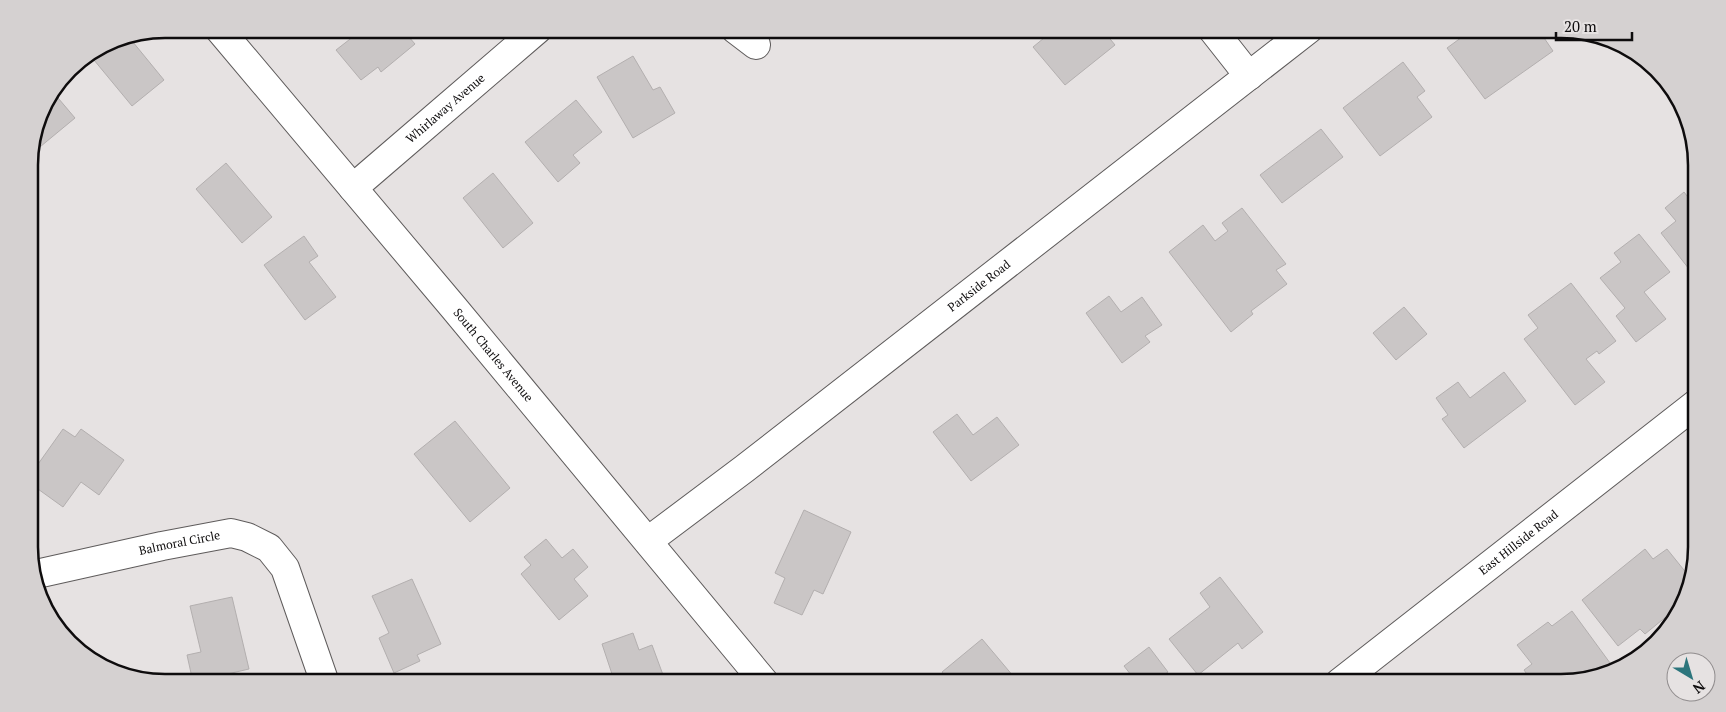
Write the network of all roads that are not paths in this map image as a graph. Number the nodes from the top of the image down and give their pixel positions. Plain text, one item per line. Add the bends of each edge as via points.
1 (227, 38) edge
2 (528, 38) edge
3 (746, 38) edge
4 (1219, 38) edge
5 (1297, 38) edge
6 (756, 46) dead end
7 (1248, 76) junction
8 (353, 188) junction
9 (1688, 410) edge
10 (648, 541) junction
11 (40, 573) edge
12 (322, 674) edge
13 (758, 674) edge
14 (1351, 674) edge

1 - 8 street, South Charles Avenue
2 - 8 street, Whirlaway Avenue
3 - 6 street
4 - 7 street
5 - 7 street, Parkside Road
7 - 10 street, Parkside Road
8 - 10 street, South Charles Avenue
9 - 14 street, East Hillside Road
10 - 13 street, South Charles Avenue
11 - 12 street, Balmoral Circle via 162,546 232,534 247,537 269,548 286,568

